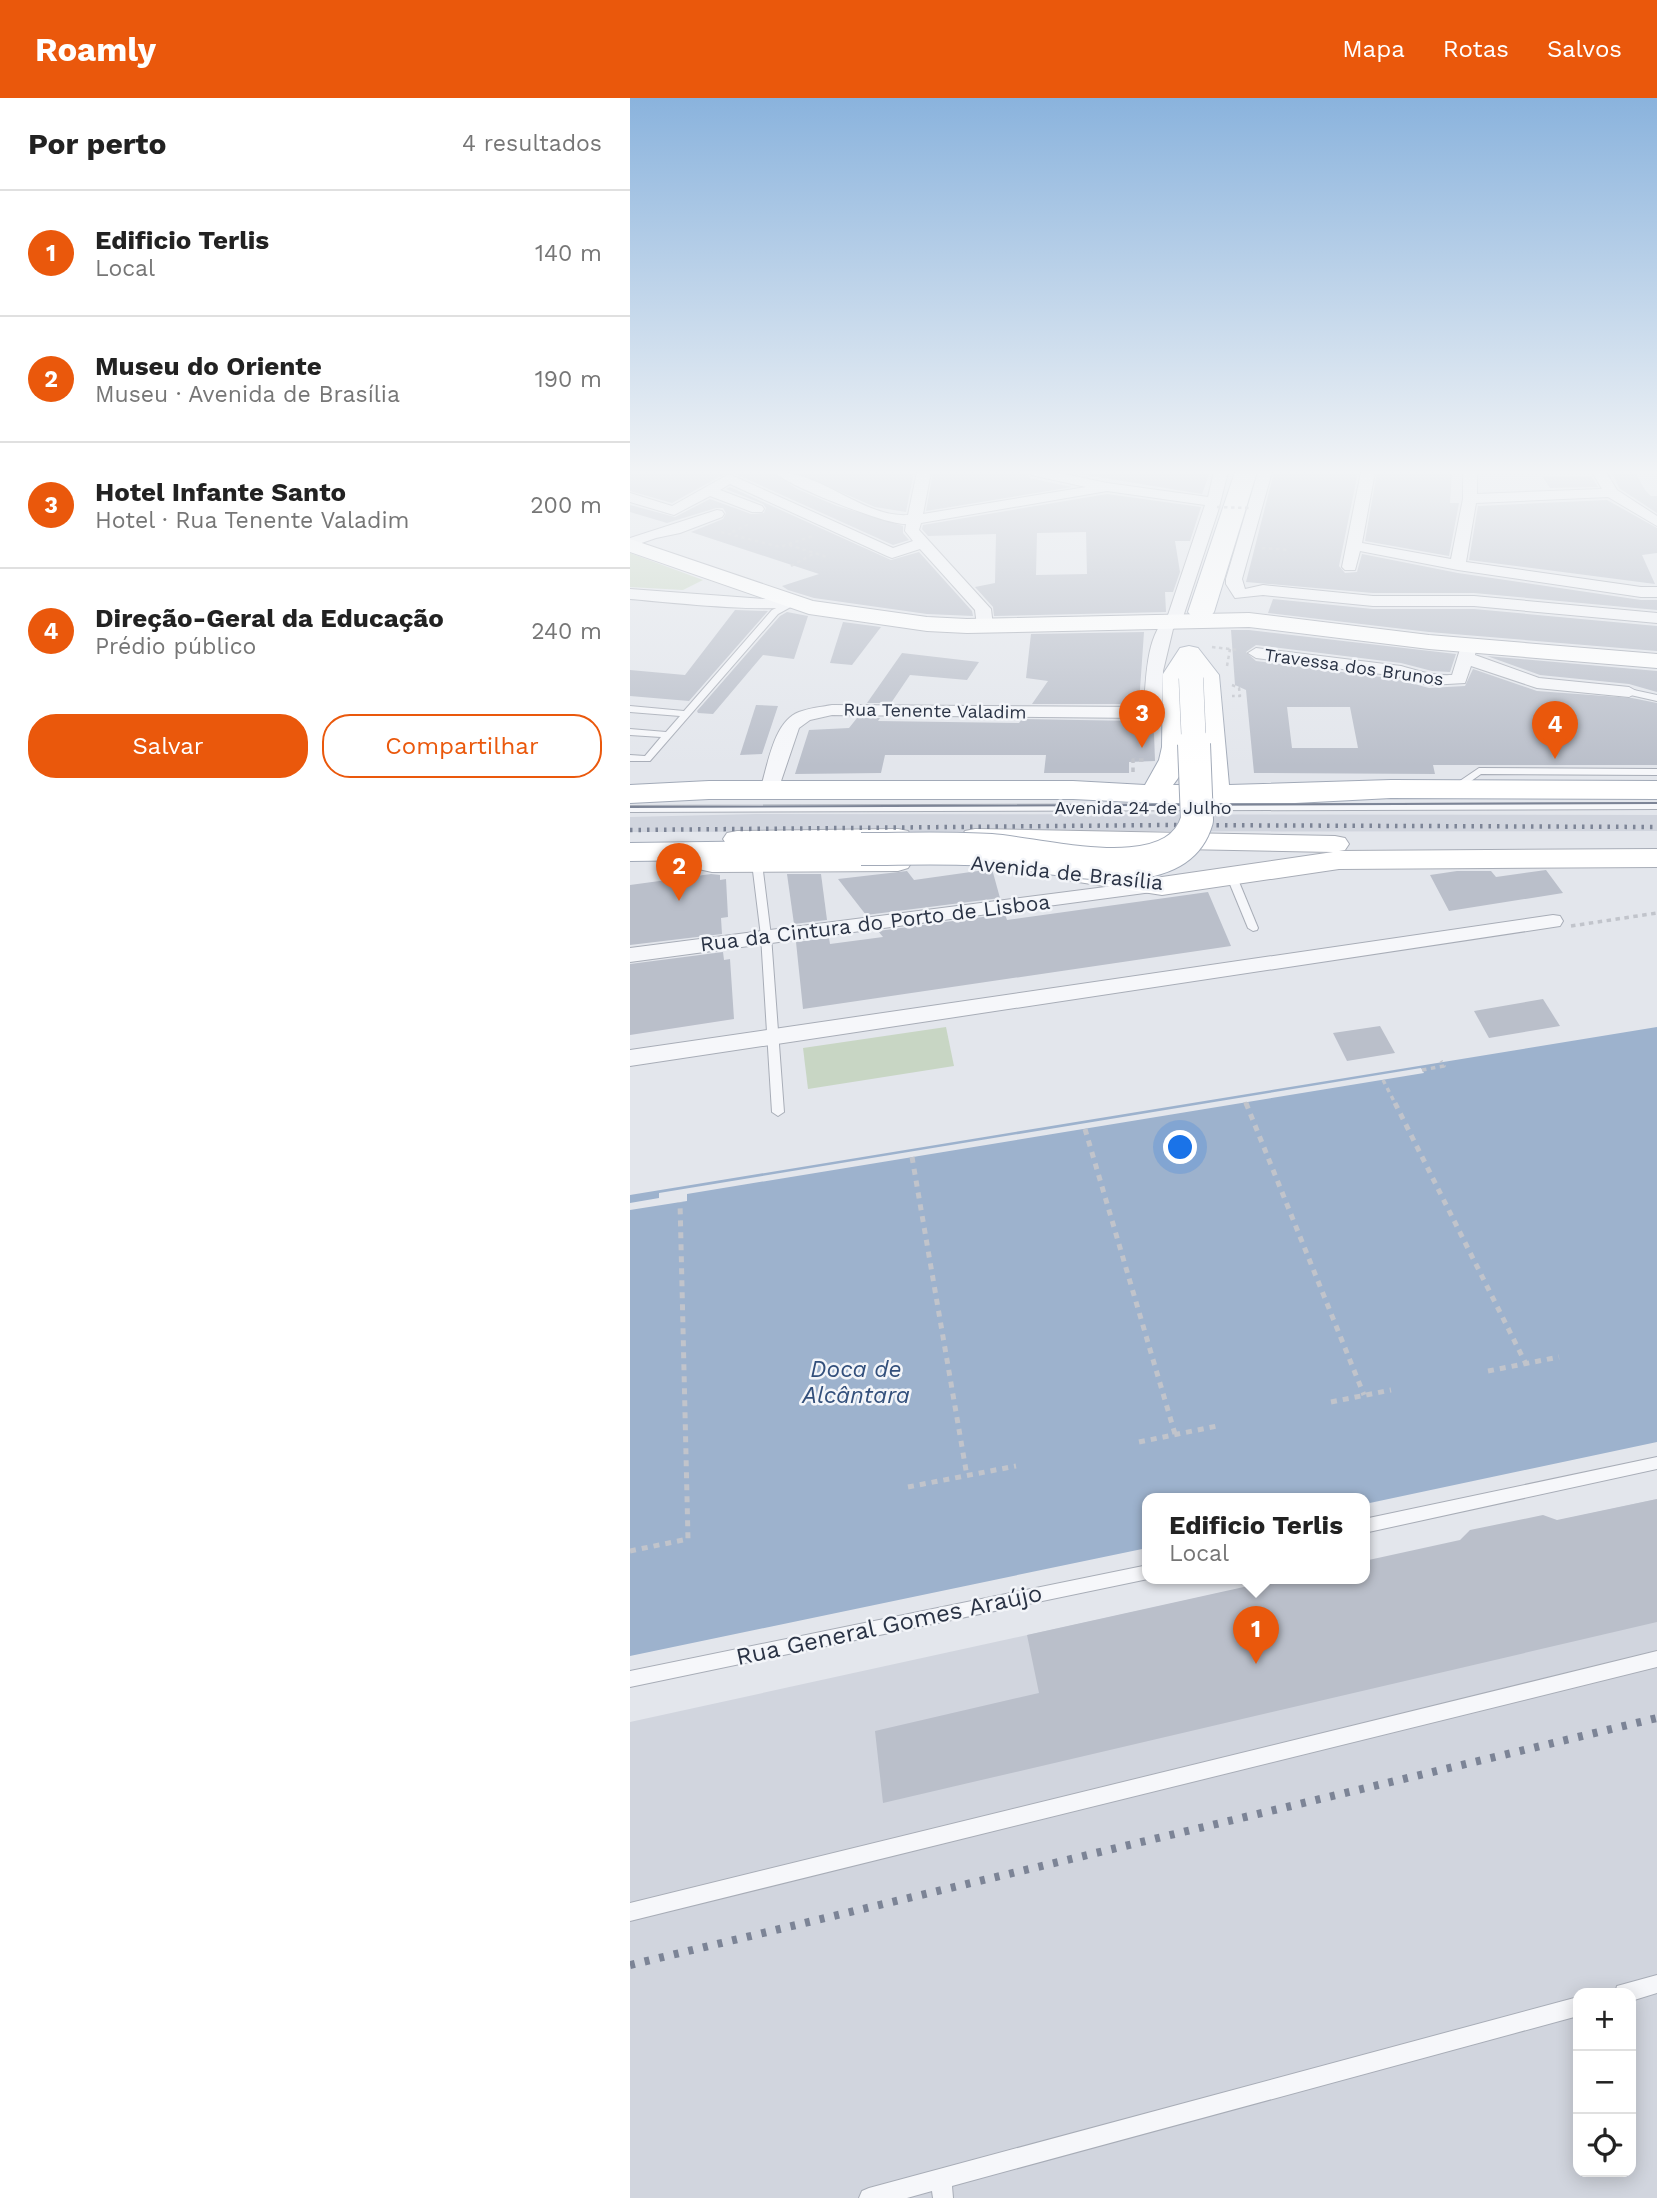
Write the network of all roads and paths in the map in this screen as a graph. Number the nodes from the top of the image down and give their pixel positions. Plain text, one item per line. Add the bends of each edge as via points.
1 (692, 570) edge
2 (948, 570) edge
3 (1208, 570) edge
4 (1219, 570) edge
5 (1238, 570) edge
6 (1490, 570) edge
7 (1541, 578) junction
8 (1657, 592) edge
9 (630, 594) edge
10 (1241, 595) junction
11 (1528, 605) junction
12 (778, 606) junction
13 (1657, 618) edge
14 (985, 626) junction
15 (1201, 633) junction
16 (1467, 652) junction
17 (1256, 653) dead end
18 (1657, 661) edge
19 (1629, 692) joint
20 (1657, 698) edge
21 (630, 709) edge
22 (687, 714) junction
23 (630, 732) edge
24 (668, 735) junction
25 (630, 758) edge
26 (1133, 760) dead end
27 (1657, 772) edge
28 (630, 783) edge
29 (1148, 783) junction
30 (1216, 783) junction
31 (709, 789) junction
32 (769, 789) junction
33 (1391, 789) junction
34 (1454, 789) junction
35 (1657, 790) edge
36 (630, 794) edge
37 (1657, 806) edge
38 (630, 809) edge
39 (1192, 842) junction
40 (1657, 845) edge
41 (642, 852) edge
42 (1478, 852) junction
43 (1657, 858) edge
44 (757, 863) junction
45 (1232, 877) junction
46 (1172, 884) junction
47 (1657, 913) edge
48 (1562, 924) joint
49 (1253, 928) dead end
50 (766, 936) junction
51 (630, 955) edge
52 (772, 1037) junction
53 (630, 1058) edge
54 (1441, 1061) dead end
55 (1422, 1070) dead end
56 (1383, 1080) dead end
57 (1245, 1102) dead end
58 (778, 1112) dead end
59 (1085, 1129) dead end
60 (912, 1157) dead end
61 (680, 1202) dead end
62 (1559, 1357) dead end
63 (1526, 1364) junction
64 (1488, 1371) dead end
65 (1391, 1390) dead end
66 (1364, 1395) junction
67 (1331, 1402) dead end
68 (1217, 1426) dead end
69 (1175, 1434) junction
70 (1139, 1442) dead end
71 (1657, 1463) edge
72 (1016, 1466) dead end
73 (967, 1476) junction
74 (908, 1488) dead end
75 (1370, 1525) edge
76 (630, 1550) edge
77 (1142, 1573) edge
78 (1657, 1659) edge
79 (630, 1679) edge
80 (630, 1912) edge
81 (1657, 1984) edge
82 (1636, 1990) edge
83 (1573, 2007) edge
84 (942, 2188) edge
85 (869, 2198) edge

1 - 12 street
2 - 14 street via 983,610
3 - 15 street
4 - 15 main road
5 - 10 street via 1234,584
6 - 7 street
7 - 8 street
7 - 11 street
9 - 12 street
10 - 11 street via 1263,590 1357,600
10 - 15 street
11 - 13 street
12 - 14 street
12 - 22 lane
14 - 15 street
15 - 16 street
15 - 29 main road via 1176,674 1173,764
15 - 30 main road
15 - 32 street, Rua Tenente Valadim via 1165,627 1151,712 813,713 791,725
15 - 41 main road, bridge via 1197,820 1191,838 1171,854 1125,864 990,850
16 - 17 street, Travessa dos Brunos via 1459,679 1450,681
16 - 18 street
16 - 19 street via 1536,683
19 - 20 lane
21 - 22 lane
22 - 24 lane
23 - 24 lane
24 - 25 lane via 647,759
26 - 29 path
27 - 34 lane via 1479,771
28 - 31 main road, Avenida 24 de Julho
29 - 30 main road, Avenida 24 de Julho
29 - 32 main road, Avenida 24 de Julho via 1073,790
29 - 33 main road, Avenida 24 de Julho via 1295,794
30 - 33 main road, Avenida 24 de Julho
31 - 32 main road, Avenida 24 de Julho
31 - 36 main road, Avenida 24 de Julho
33 - 34 main road, Avenida 24 de Julho
34 - 35 main road, Avenida 24 de Julho
37 - 38 lane, Avenida 24 de Julho
39 - 41 street, Avenida de Brasília via 798,838 708,840
39 - 42 street, Avenida de Brasília
39 - 46 street via 1205,852 1206,862 1198,876
40 - 42 street, Avenida de Brasília
41 - 44 street, Avenida de Brasília via 712,863
42 - 43 street, Avenida de Brasília
42 - 45 street, Avenida de Brasília via 1339,860
44 - 46 street, Avenida de Brasília via 988,862
44 - 50 lane
45 - 46 street, Avenida de Brasília
45 - 49 lane
46 - 50 street, Rua da Cintura do Porto de Lisboa
47 - 48 path
48 - 52 street
50 - 51 street, Rua da Cintura do Porto de Lisboa
50 - 52 lane
52 - 53 street
52 - 58 lane
54 - 55 path via 1444,1066
56 - 63 path
57 - 66 path
59 - 69 path
60 - 73 path
61 - 76 path via 688,1539
62 - 63 path
63 - 64 path
65 - 66 path
66 - 67 path
68 - 69 path
69 - 70 path
71 - 75 lane
72 - 73 path
73 - 74 path
77 - 79 lane, Rua General Gomes Araújo
78 - 80 lane
81 - 82 lane
83 - 84 lane
84 - 85 lane

